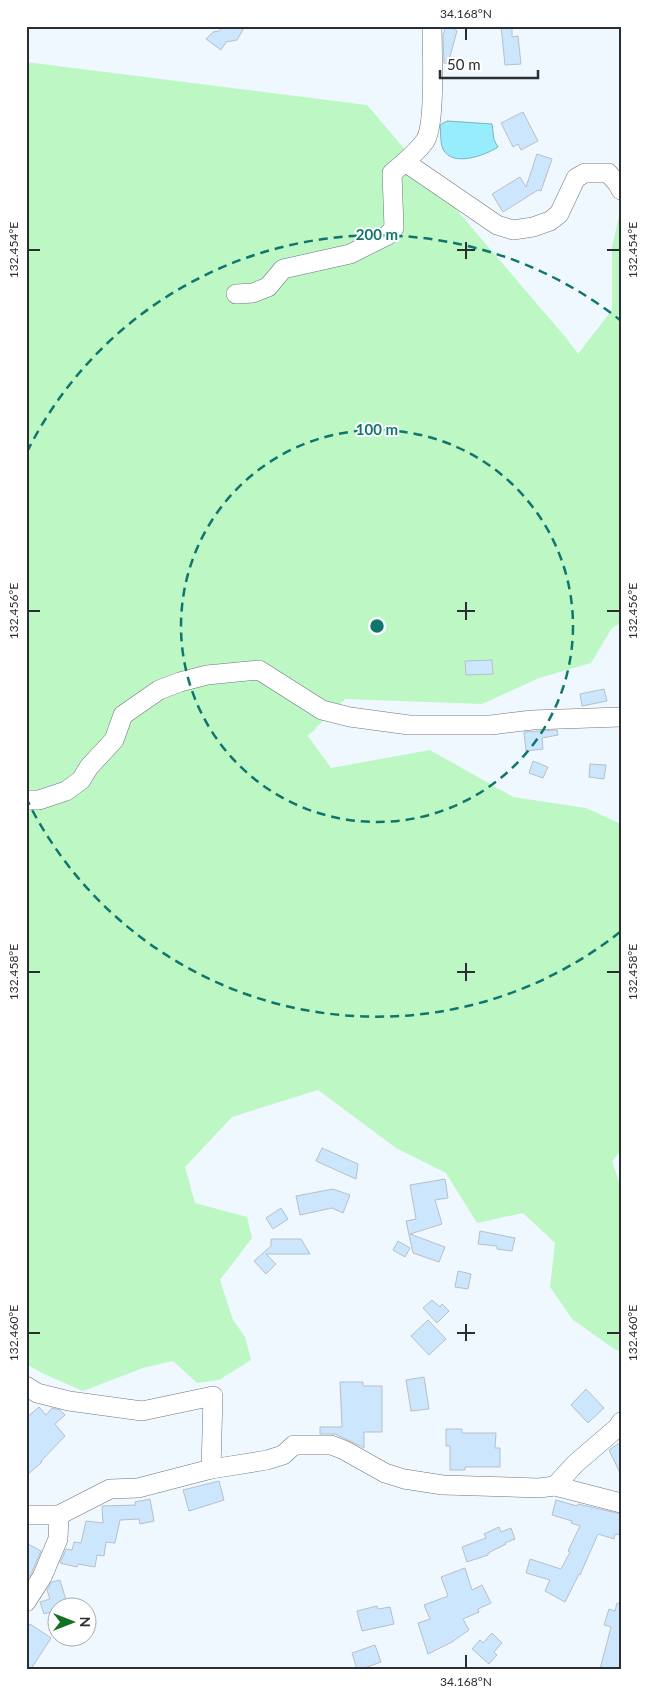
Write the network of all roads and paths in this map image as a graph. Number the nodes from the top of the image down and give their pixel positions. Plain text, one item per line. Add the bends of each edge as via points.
1 (432, 26) edge
2 (405, 162) junction
3 (621, 190) edge
4 (236, 294) dead end
5 (621, 717) edge
6 (26, 800) edge
7 (26, 1386) edge
8 (621, 1422) edge
9 (211, 1469) junction
10 (555, 1486) junction
11 (621, 1503) edge
12 (26, 1515) edge
13 (58, 1515) junction
14 (26, 1602) edge

1 - 2 street via 432,114 426,140
2 - 3 street via 496,225 513,230 533,227 559,214 576,178 585,172 608,173
2 - 4 street via 392,173 394,228 388,235 350,254 283,269 268,288
5 - 6 street via 491,725 410,725 322,710 259,670 207,675 159,690 123,715 114,740 81,780 66,791 39,800
7 - 9 street via 37,1393 68,1401 142,1411 213,1396
8 - 10 street
9 - 10 street via 267,1460 283,1455 294,1445 331,1445 384,1473 404,1479 443,1485
9 - 13 street via 138,1488 110,1489
10 - 11 street
12 - 13 street
13 - 14 street via 58,1539 42,1577

